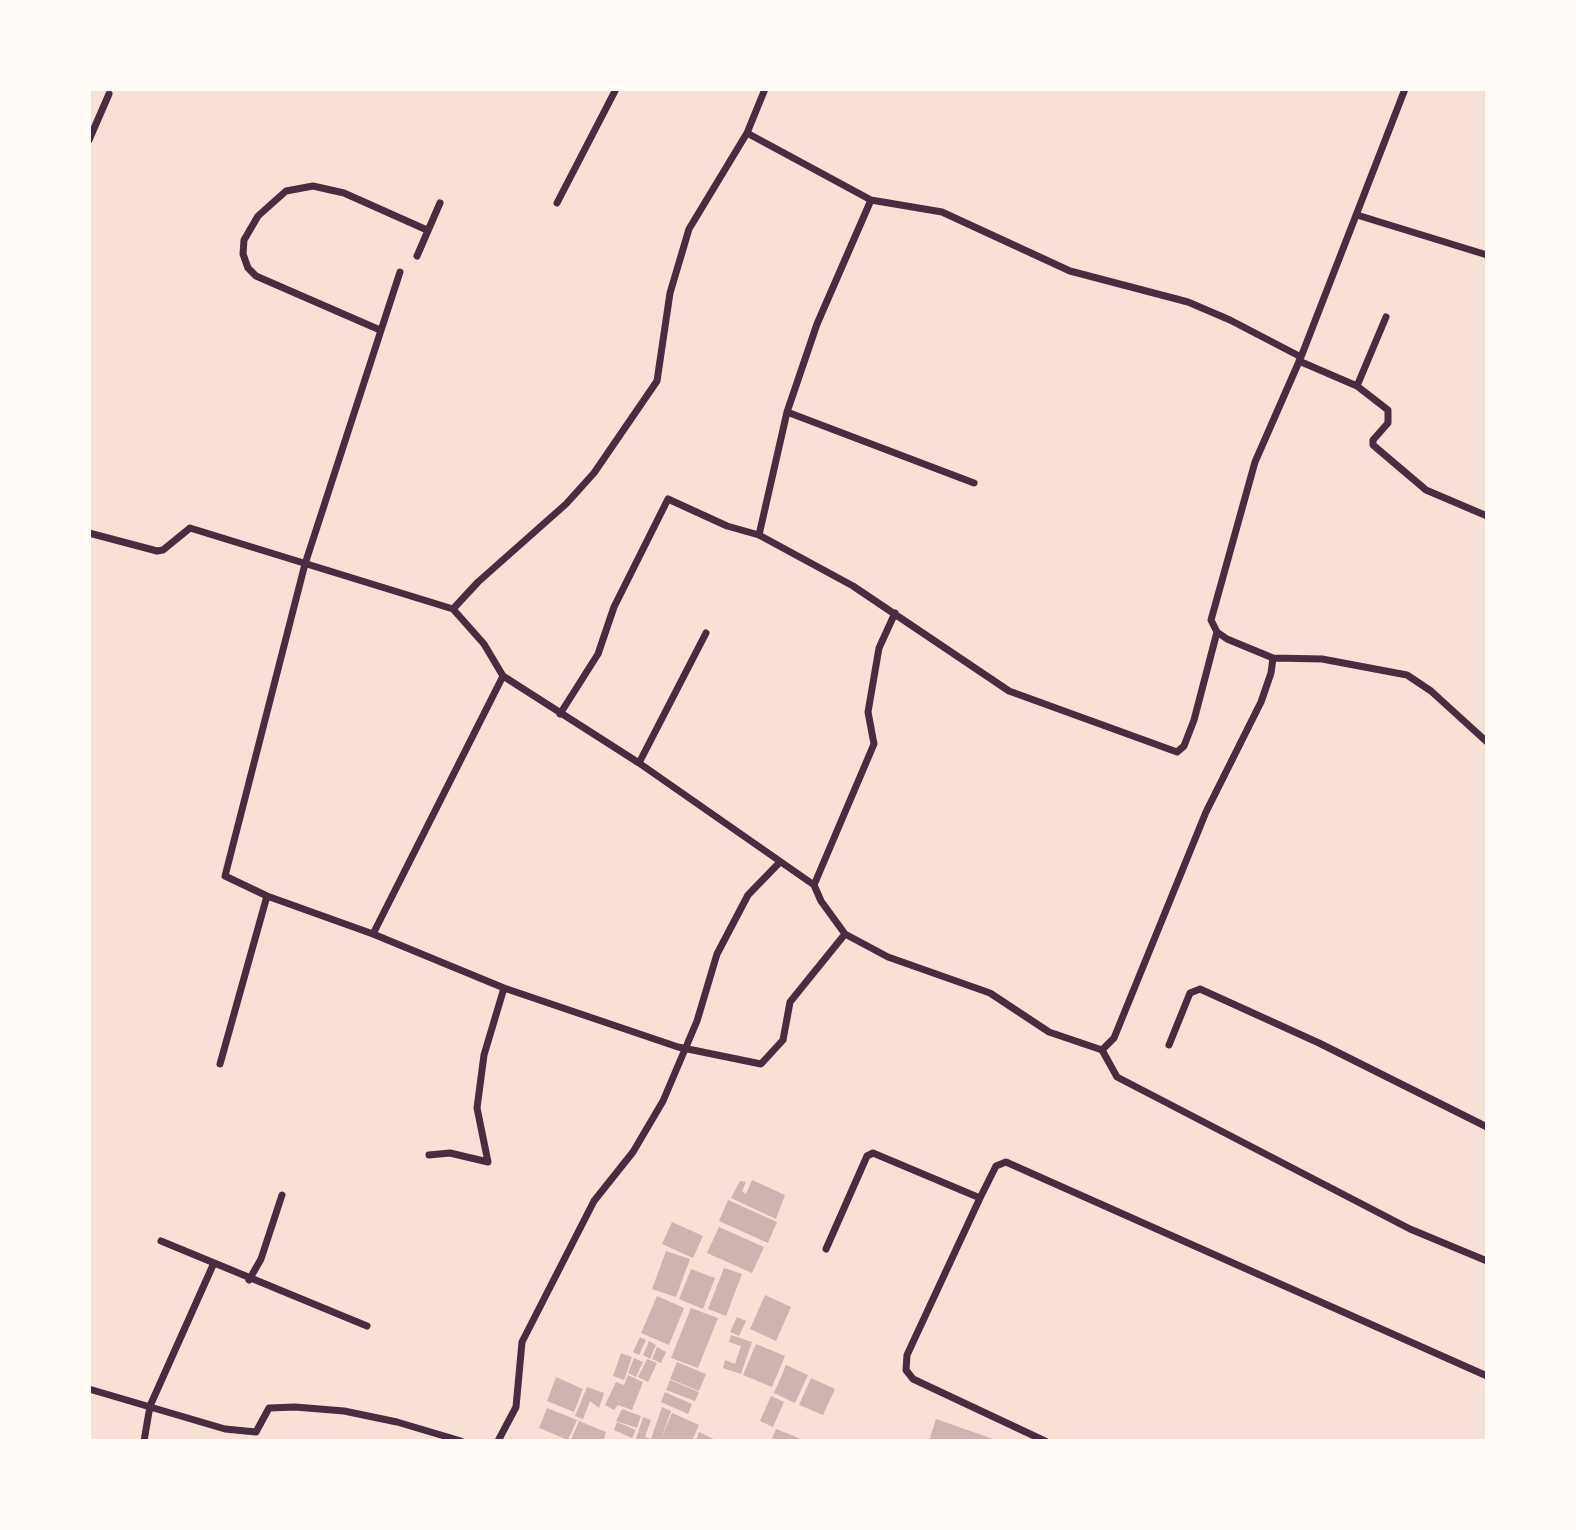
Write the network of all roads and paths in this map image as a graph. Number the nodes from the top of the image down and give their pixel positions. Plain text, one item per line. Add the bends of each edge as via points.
1 (616, 89) edge
2 (765, 89) edge
3 (1405, 89) edge
4 (109, 94) dead end
5 (747, 133) junction
6 (89, 140) edge
7 (871, 201) junction
8 (440, 202) dead end
9 (557, 203) dead end
10 (1357, 215) junction
11 (427, 230) junction
12 (1487, 255) edge
13 (417, 256) dead end
14 (400, 272) dead end
15 (1386, 317) dead end
16 (380, 330) junction
17 (1300, 359) junction
18 (1357, 386) junction
19 (787, 412) junction
20 (974, 483) dead end
21 (1487, 516) edge
22 (89, 533) edge
23 (759, 535) junction
24 (305, 564) junction
25 (453, 609) junction
26 (895, 613) junction
27 (1217, 632) junction
28 (706, 633) dead end
29 (1273, 658) junction
30 (503, 676) junction
31 (559, 714) junction
32 (1487, 742) edge
33 (639, 763) junction
34 (780, 862) junction
35 (814, 885) junction
36 (267, 896) junction
37 (373, 934) junction
38 (845, 934) junction
39 (504, 988) junction
40 (1169, 1045) dead end
41 (685, 1049) junction
42 (1102, 1050) junction
43 (220, 1064) dead end
44 (1487, 1127) edge
45 (429, 1155) dead end
46 (282, 1195) dead end
47 (980, 1198) junction
48 (160, 1241) dead end
49 (826, 1249) dead end
50 (1487, 1261) edge
51 (213, 1265) junction
52 (249, 1280) junction
53 (366, 1326) dead end
54 (1487, 1376) edge
55 (89, 1389) edge
56 (150, 1406) junction
57 (144, 1441) edge
58 (460, 1441) edge
59 (498, 1441) edge
60 (1045, 1441) edge

1 - 9 street
2 - 5 street
3 - 10 street
4 - 6 street
5 - 7 street
5 - 25 street via 689,229 670,293 657,381 594,473
7 - 17 street via 942,212 1070,271 1188,302
7 - 19 street via 817,324
8 - 11 street
10 - 12 street
10 - 17 street
11 - 13 street
11 - 16 street via 344,192 313,186 286,191 258,216 244,240 243,254 256,276
14 - 16 street
15 - 18 street
16 - 24 street
17 - 18 street
17 - 27 street via 1255,463 1211,620
18 - 21 street via 1388,410 1388,423 1373,445 1426,490
19 - 20 street
19 - 23 street
22 - 24 street via 157,551 190,528
23 - 26 street
23 - 31 street via 668,499 614,607 598,654
24 - 25 street
24 - 36 street via 224,872 228,879
25 - 30 street via 484,644
26 - 27 street via 1009,691 1177,752 1194,720
26 - 35 street via 880,648 868,712 874,744
27 - 29 street
28 - 33 street
29 - 32 street via 1322,659 1407,675
29 - 42 street via 1261,702 1206,812 1114,1038
30 - 31 street
30 - 37 street
31 - 33 street
33 - 34 street
34 - 35 street
34 - 41 street via 748,895 717,954
35 - 38 street
36 - 37 street
36 - 43 street
37 - 39 street
38 - 41 street via 790,1002 783,1040 761,1063
38 - 42 street via 888,957 990,993 1049,1032
39 - 41 street
39 - 45 street via 484,1055 477,1108 488,1162 450,1153
40 - 44 street via 1190,993 1200,989
41 - 59 street via 663,1101 594,1201 522,1342 516,1407
42 - 50 street via 1118,1077 1410,1229
46 - 52 street via 261,1259
47 - 49 street via 873,1153 867,1156
47 - 54 street via 996,1166 1006,1162
47 - 60 street via 907,1355 905,1370 913,1379
48 - 51 street
51 - 52 street
51 - 56 street
52 - 53 street
55 - 56 street
56 - 57 street
56 - 58 street via 225,1429 256,1432 269,1408 344,1410

